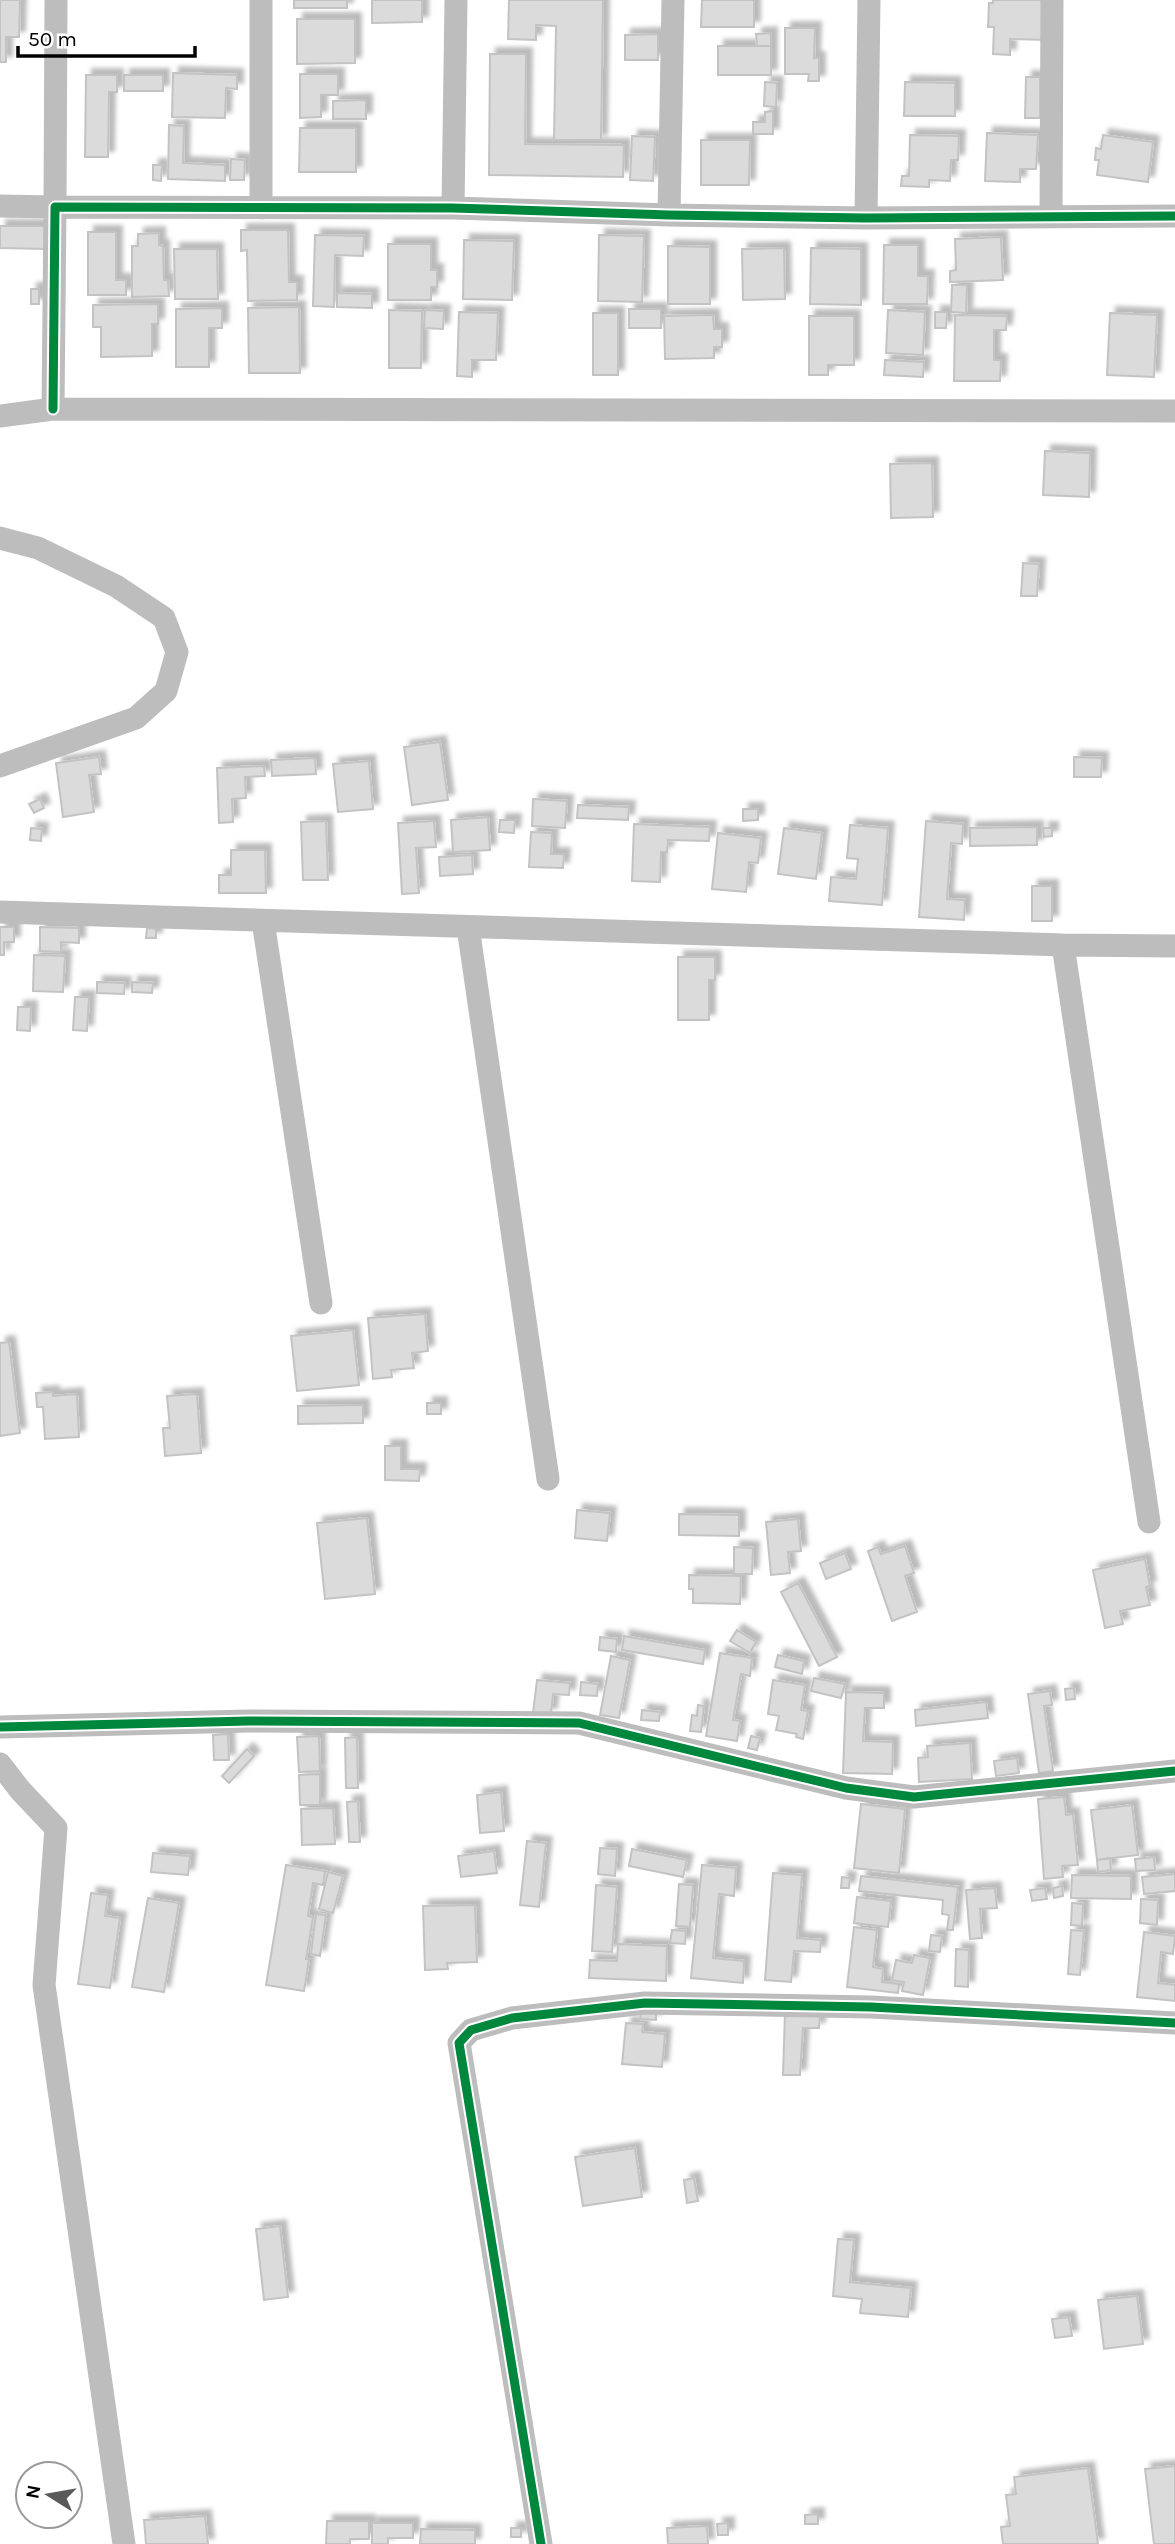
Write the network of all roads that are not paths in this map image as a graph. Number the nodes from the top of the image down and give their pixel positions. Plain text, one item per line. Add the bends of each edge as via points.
1 (56, 0) edge
2 (261, 0) edge
3 (456, 0) edge
4 (673, 0) edge
5 (870, 0) edge
6 (1052, 0) edge
7 (0, 206) edge
8 (55, 207) junction
9 (261, 208) junction
10 (453, 208) junction
11 (669, 215) junction
12 (1175, 216) edge
13 (1051, 217) junction
14 (866, 218) junction
15 (53, 409) junction
16 (1175, 411) edge
17 (0, 416) edge
18 (0, 538) edge
19 (0, 766) edge
20 (0, 912) edge
21 (263, 921) junction
22 (468, 927) junction
23 (1063, 946) junction
24 (1175, 946) edge
25 (321, 1303) dead end
26 (548, 1479) dead end
27 (1149, 1522) dead end
28 (0, 1727) edge
29 (0, 1764) edge
30 (1175, 1771) edge
31 (1175, 2023) edge
32 (124, 2544) edge
33 (541, 2544) edge

1 - 8 street
2 - 9 street
3 - 10 street
4 - 11 street
5 - 14 street
6 - 13 street
7 - 8 street
8 - 9 street
8 - 15 street
9 - 10 street
10 - 11 street
11 - 14 street
12 - 13 street
13 - 14 street
15 - 16 street
15 - 17 street
18 - 19 street via 38,548 116,586 164,618 177,652 166,691 136,718
20 - 21 street
21 - 22 street
21 - 25 street
22 - 23 street
22 - 26 street
23 - 24 street
23 - 27 street
28 - 30 street via 248,1721 579,1723 846,1788 914,1797
29 - 32 street via 56,1828 44,1985
31 - 33 street via 871,2007 645,2003 512,2018 471,2030 459,2043

